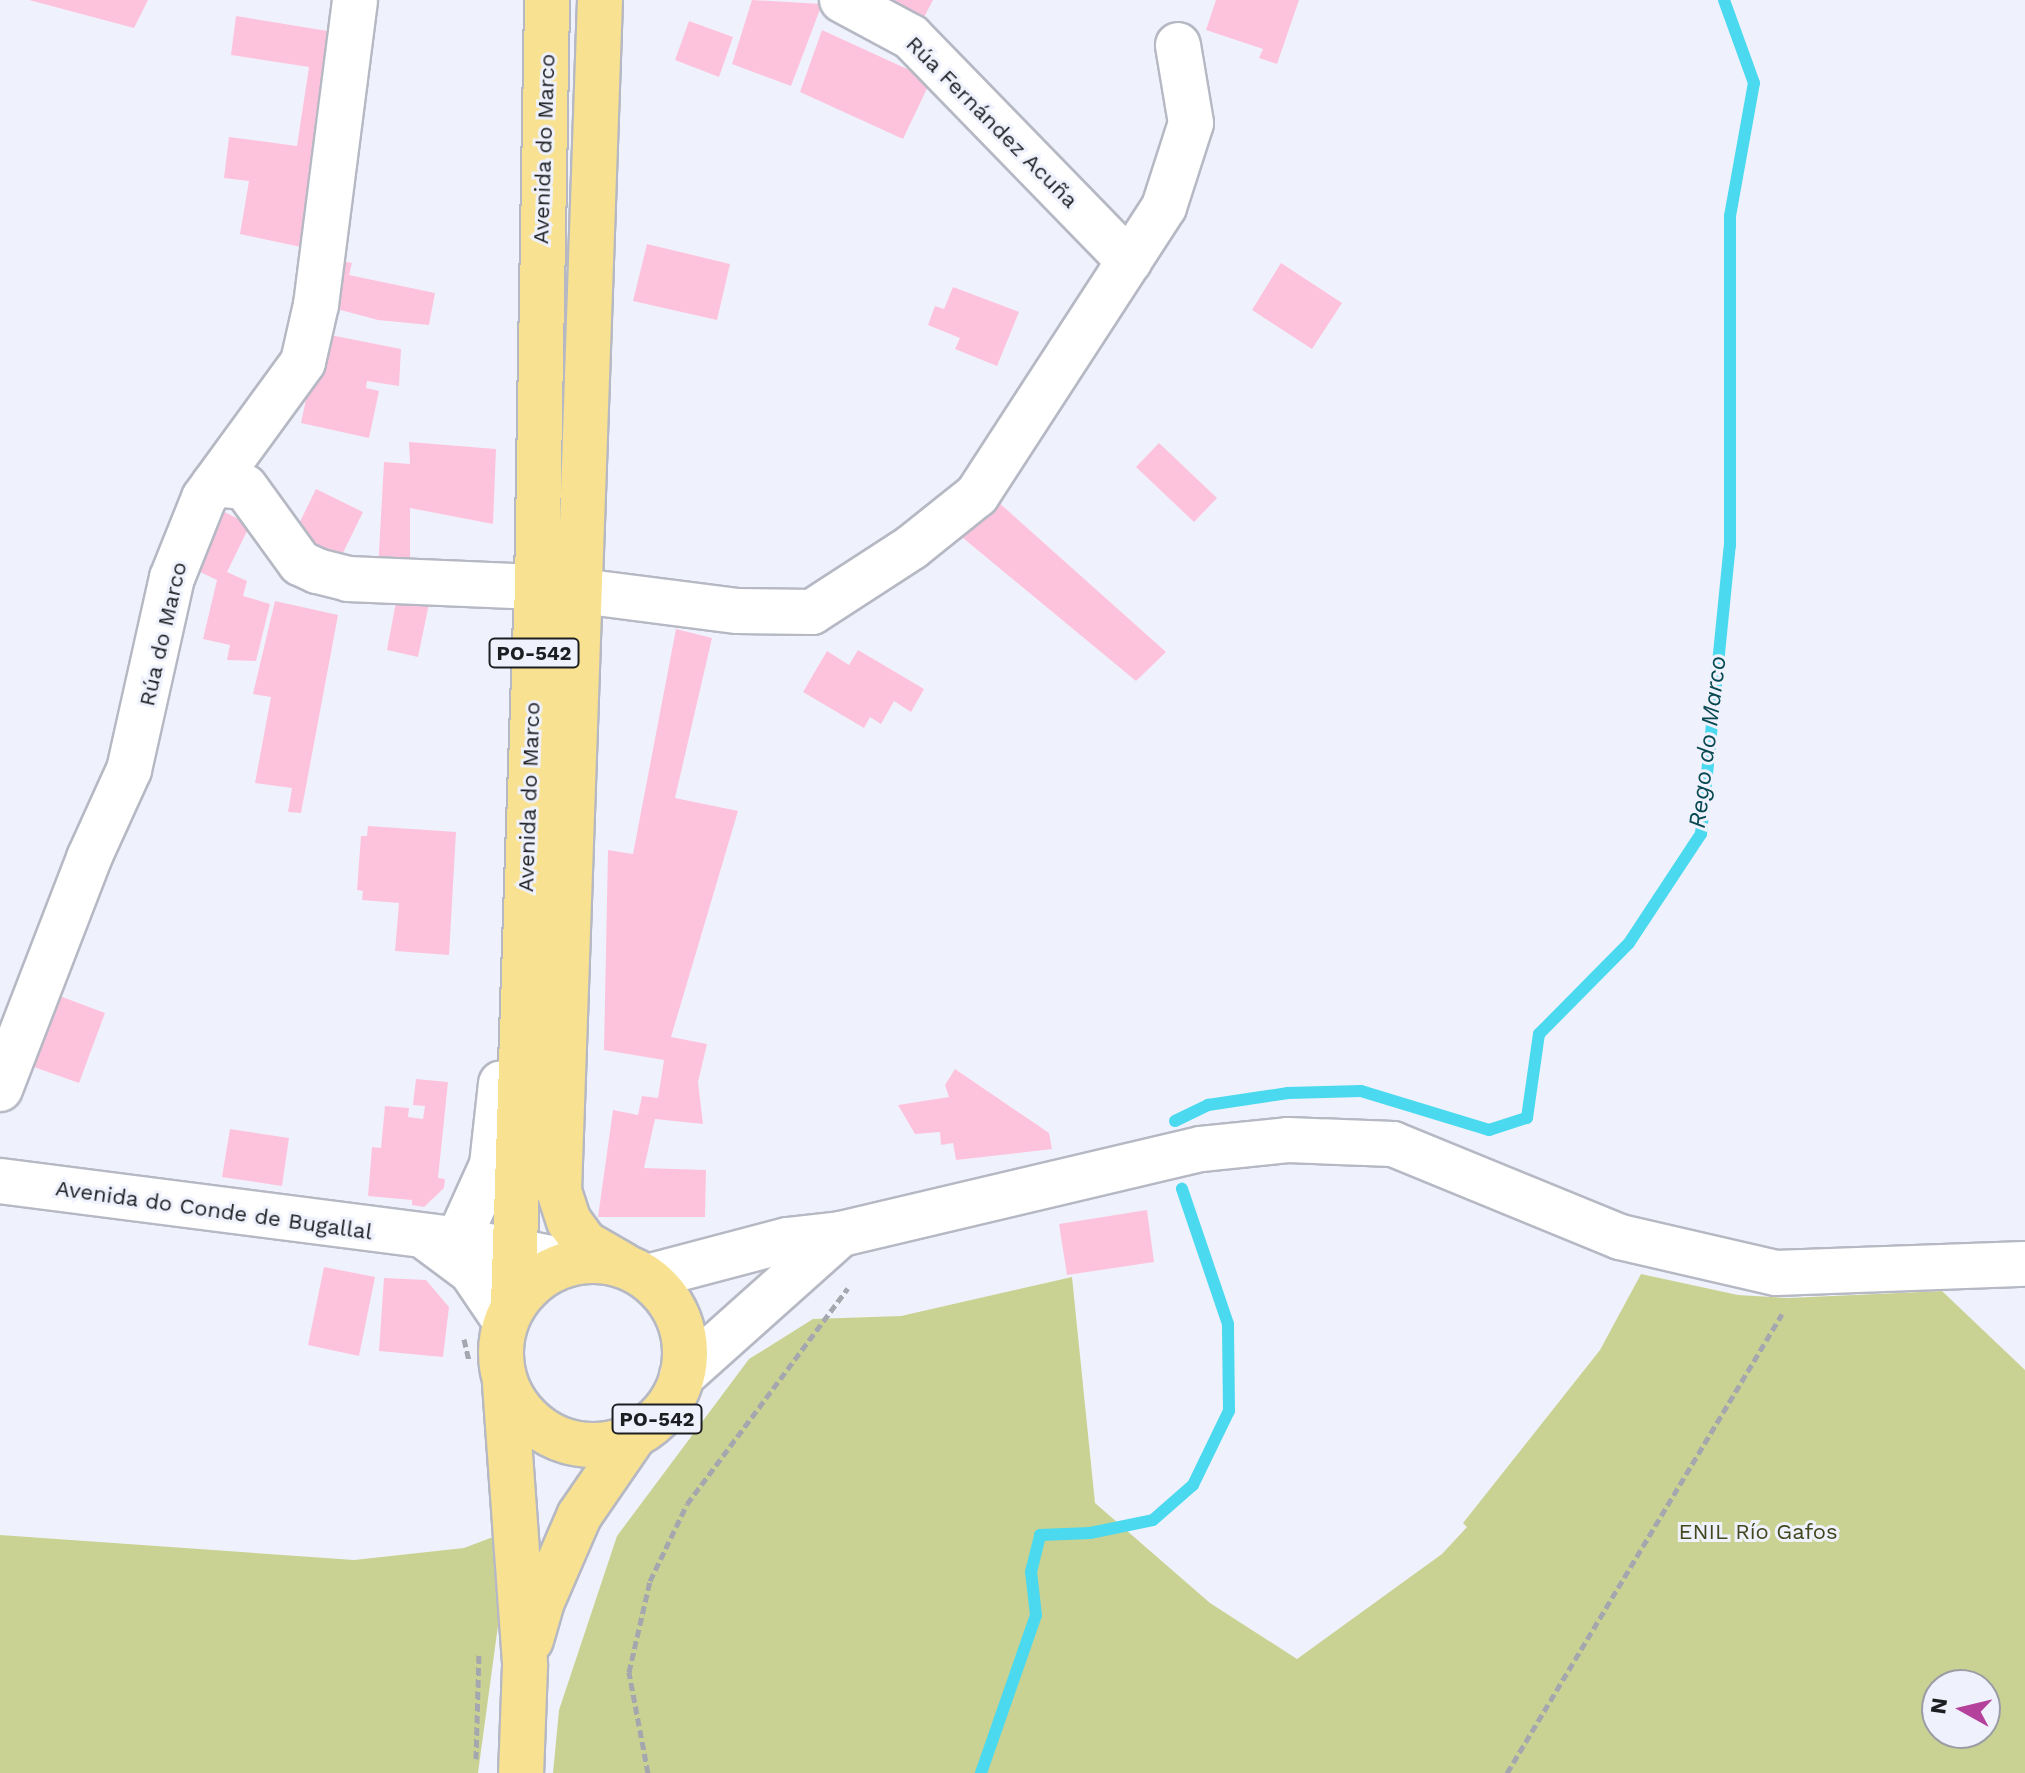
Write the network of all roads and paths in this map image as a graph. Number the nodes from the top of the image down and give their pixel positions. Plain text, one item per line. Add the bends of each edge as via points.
1 (355, 0) edge
2 (547, 0) edge
3 (600, 0) edge
4 (842, 0) edge
5 (1178, 45) dead end
6 (1129, 261) junction
7 (214, 484) junction
8 (528, 588) junction
9 (581, 591) junction
10 (0, 1089) edge
11 (0, 1181) edge
12 (841, 1234) junction
13 (443, 1240) junction
14 (516, 1251) junction
15 (571, 1262) junction
16 (2025, 1264) edge
17 (635, 1271) junction
18 (1776, 1273) junction
19 (858, 1275) dead end
20 (509, 1313) junction
21 (462, 1328) dead end
22 (487, 1374) junction
23 (682, 1376) junction
24 (634, 1436) junction
25 (525, 1666) junction
26 (521, 1773) edge
27 (648, 1773) edge
28 (1507, 1773) edge

1 - 7 street, Rúa do Marco via 316,305 303,362
2 - 8 main road, Avenida do Marco / PO-542
3 - 9 main road, Avenida do Marco / PO-542
4 - 6 street, Rúa Fernández Acuña via 911,37
5 - 6 street via 1191,123 1164,207
6 - 9 street via 977,495 912,547 812,612 738,611
7 - 8 street via 245,487 300,563 317,571 348,579
7 - 10 street, Rúa do Marco via 172,578 129,770 89,858
8 - 13 street via 498,1137 484,1193
8 - 14 main road, Avenida do Marco / PO-542
9 - 17 main road, Avenida do Marco / PO-542 via 559,1191 569,1221 585,1243
11 - 13 street, Avenida do Conde de Bugallal
12 - 17 street
12 - 18 street via 1201,1149 1288,1140 1393,1144 1620,1237
12 - 23 street
13 - 14 street, Avenida do Conde de Bugallal
13 - 20 street, Avenida do Conde de Bugallal
14 - 15 street, Avenida do Conde de Bugallal
14 - 20 main road, Avenida do Marco / PO-542
15 - 17 main road
15 - 20 main road via 548,1271
16 - 18 street
17 - 23 main road, PO-542 via 680,1321 685,1348
18 - 28 path via 1783,1317
19 - 27 path via 687,1504 650,1581 629,1672
20 - 22 main road, PO-542 via 500,1352
21 - 22 path
22 - 24 main road, PO-542 via 558,1439 583,1445
22 - 25 main road
23 - 24 main road, PO-542 via 656,1421
24 - 25 main road via 573,1530 541,1604
25 - 26 main road

